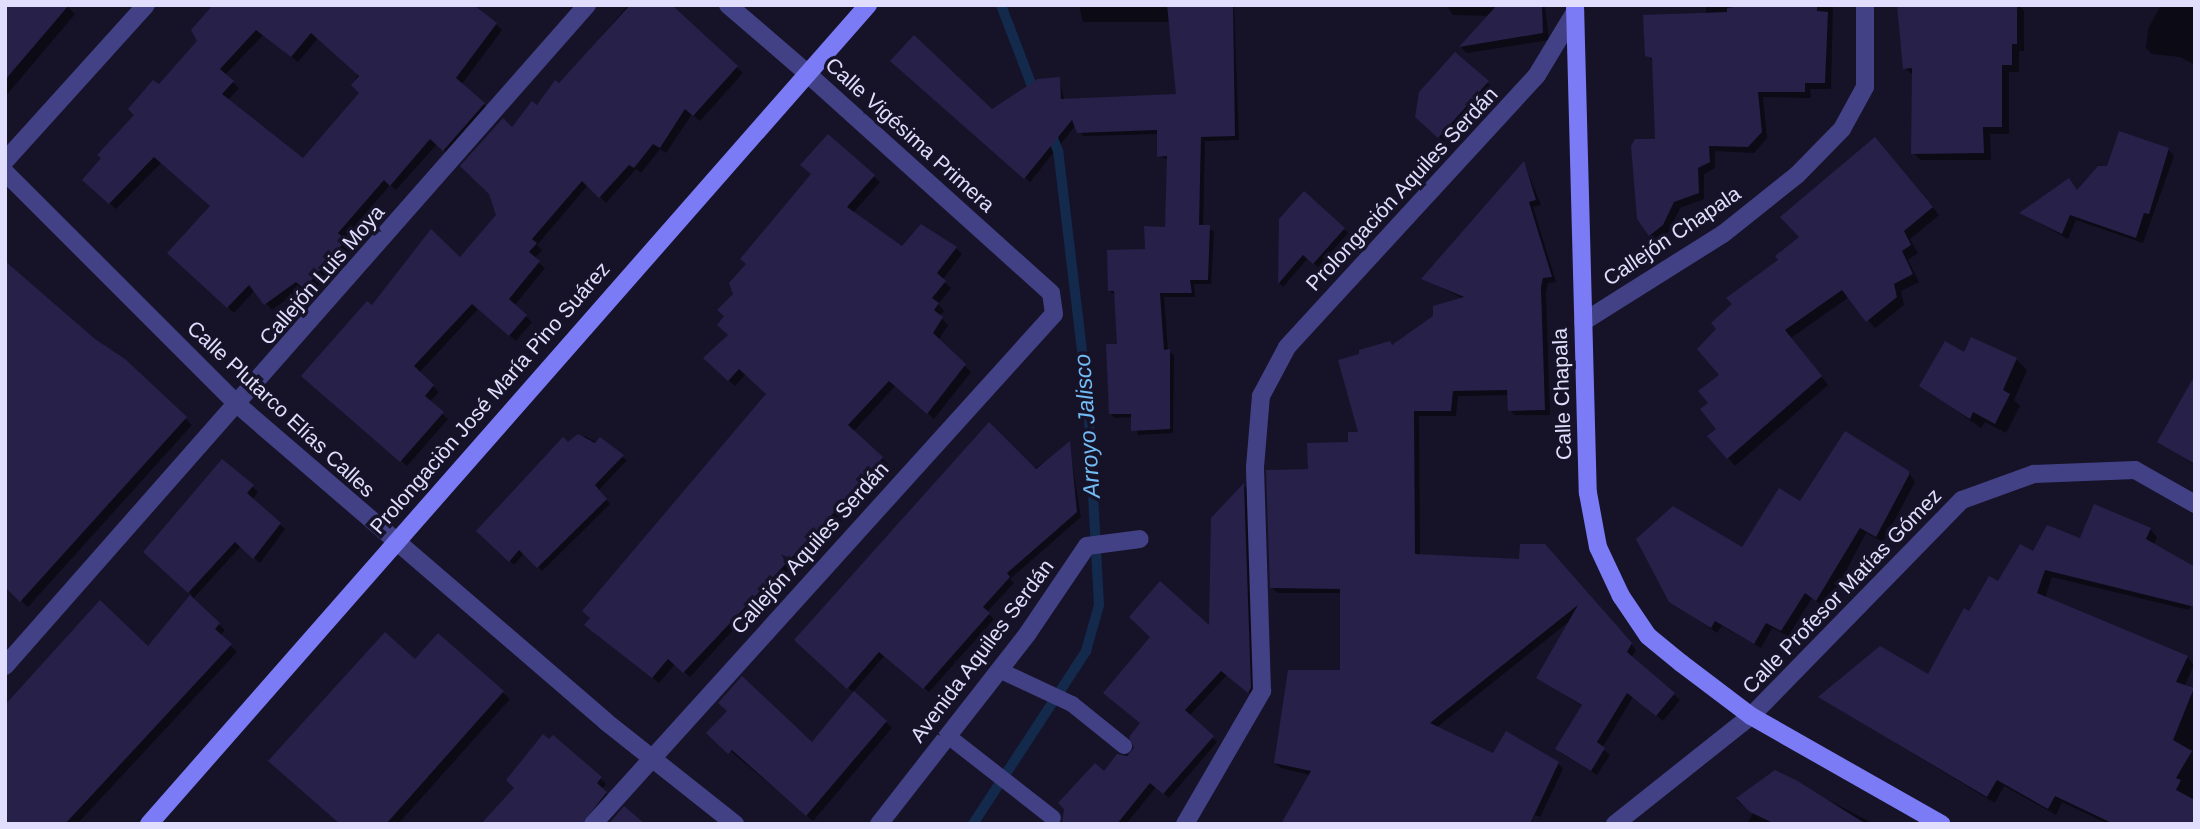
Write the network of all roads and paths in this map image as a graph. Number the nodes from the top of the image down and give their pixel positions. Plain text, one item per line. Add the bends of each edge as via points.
1 (146, 5) edge
2 (587, 5) edge
3 (728, 5) edge
4 (868, 5) edge
5 (1865, 5) edge
6 (1575, 9) edge
7 (807, 73) junction
8 (5, 161) edge
9 (5, 172) edge
10 (1056, 303) joint
11 (1583, 322) junction
12 (238, 405) junction
13 (2195, 503) edge
14 (1139, 539) dead end
15 (393, 541) junction
16 (5, 666) edge
17 (999, 670) junction
18 (1751, 716) junction
19 (948, 736) junction
20 (1124, 746) dead end
21 (651, 756) junction
22 (1053, 818) dead end
23 (149, 824) edge
24 (593, 824) edge
25 (735, 824) edge
26 (879, 824) edge
27 (1185, 824) edge
28 (1615, 824) edge
29 (1941, 824) edge

1 - 8 street
2 - 12 street, Callejón Luis Moya
3 - 7 street, Calle Vigésima Primera
4 - 7 main road, Prolongaciòn José María Pino Suárez
5 - 11 street, Callejón Chapala via 1864,87 1842,129 1797,175 1723,234
6 - 11 main road, Calle Chapala
6 - 27 street, Prolongación Aquiles Serdán via 1537,75 1287,347 1261,396 1255,467 1262,691
7 - 10 street, Calle Vigésima Primera via 1051,293
7 - 15 main road, Prolongaciòn José María Pino Suárez
9 - 12 street, Calle Plutarco Elías Calles
10 - 21 street, Callejón Aquiles Serdán via 1054,314
11 - 18 main road, Calle Chapala via 1588,493 1598,547 1621,596 1648,636
12 - 15 street, Calle Plutarco Elías Calles
12 - 16 street, Callejón Luis Moya
13 - 18 street, Calle Profesor Matías Gómez via 2135,470 2034,474 1962,500
14 - 17 street, Avenida Aquiles Serdán via 1087,546
15 - 21 street, Calle Plutarco Elías Calles
15 - 23 main road, Prolongaciòn José María Pino Suárez
17 - 19 street, Avenida Aquiles Serdán
17 - 20 lane via 1072,704
18 - 28 street, Calle Profesor Matías Gómez
18 - 29 main road, Calle Chapala
19 - 22 lane
19 - 26 street, Avenida Aquiles Serdán
21 - 24 street, Callejón Aquiles Serdán
21 - 25 street, Calle Plutarco Elías Calles

